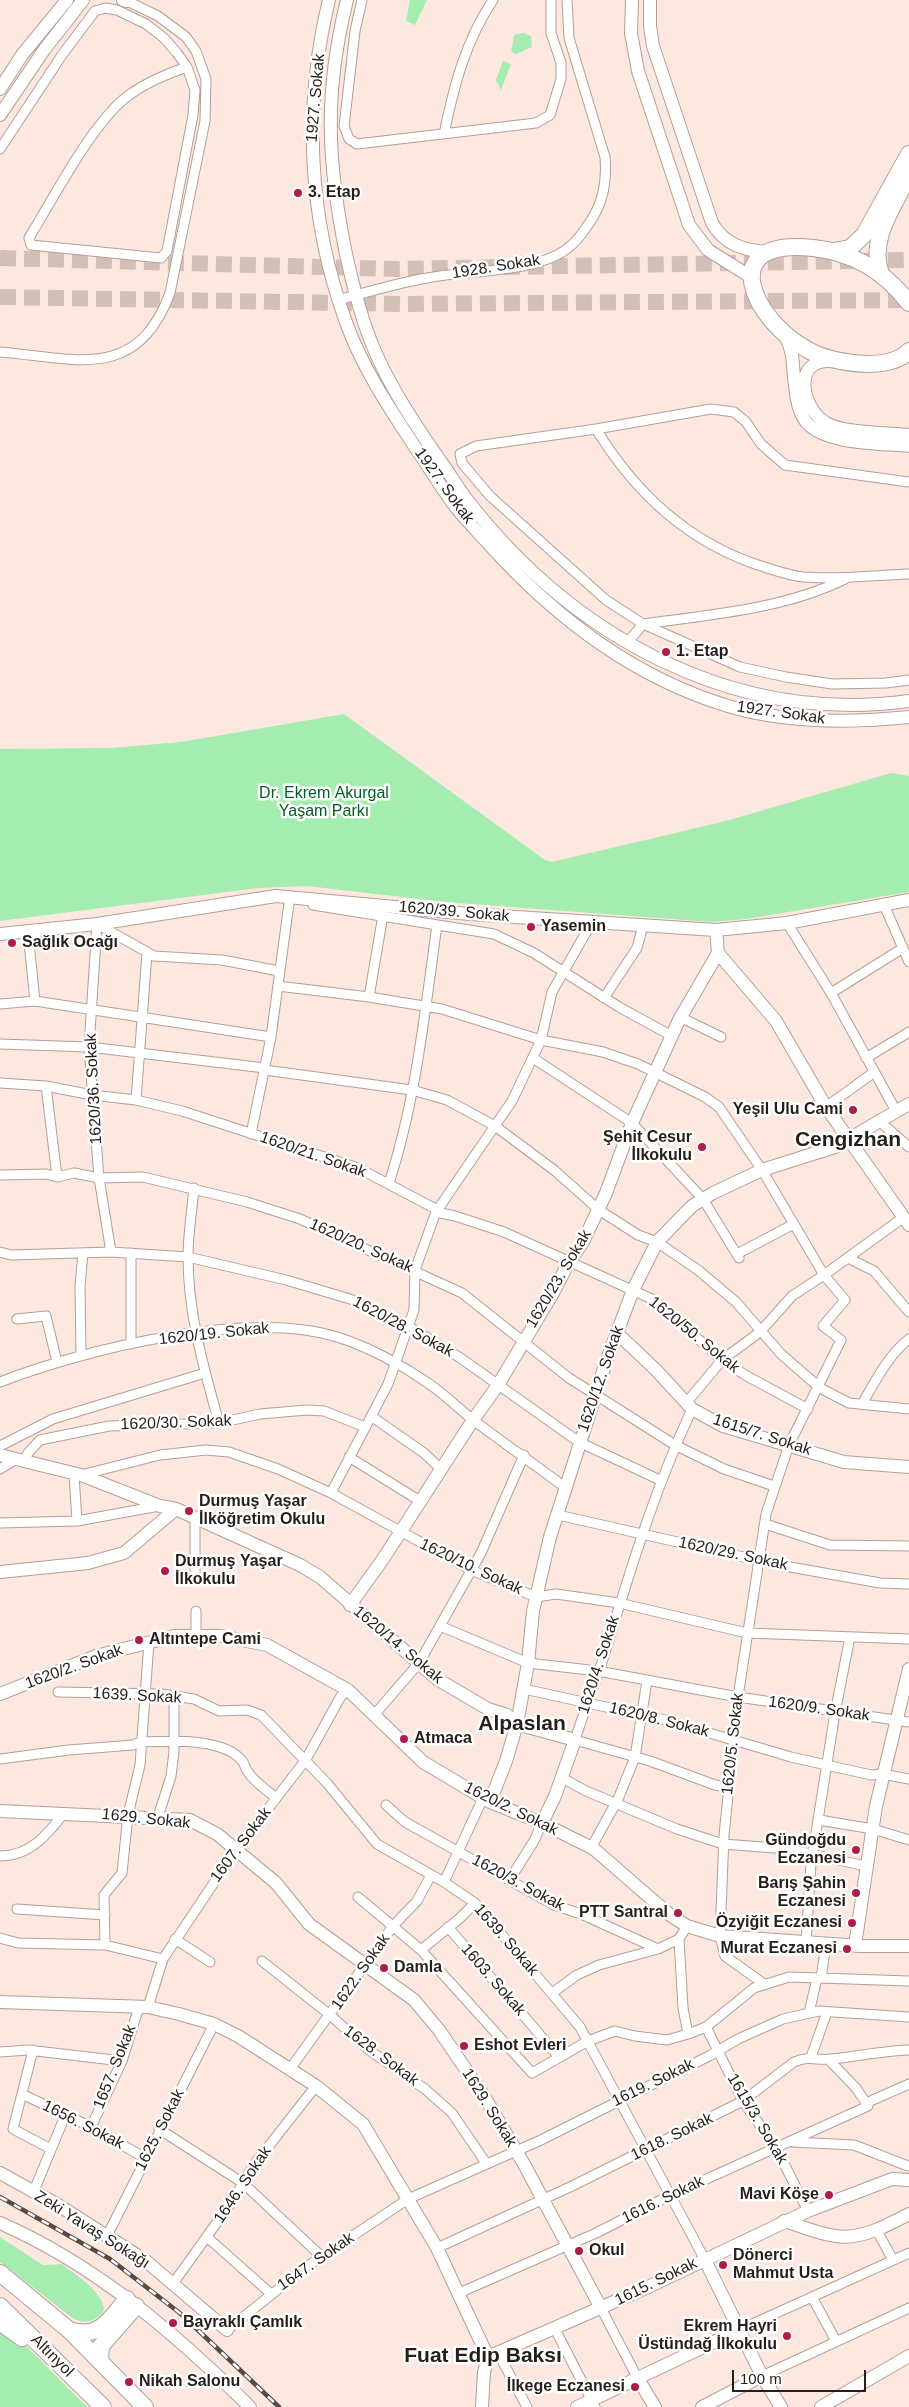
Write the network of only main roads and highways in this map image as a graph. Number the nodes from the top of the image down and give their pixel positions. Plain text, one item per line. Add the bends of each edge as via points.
1 (909, 154) edge
2 (909, 175) edge
3 (834, 251) junction
4 (881, 274) junction
5 (909, 303) edge
6 (909, 351) edge
7 (890, 362) junction
8 (909, 362) edge
9 (0, 2273) edge
10 (0, 2282) edge
11 (0, 2306) edge
12 (0, 2322) edge
13 (69, 2330) junction
14 (100, 2360) junction
15 (72, 2375) junction
16 (103, 2407) edge
17 (131, 2407) edge
18 (145, 2407) edge

1 - 3 highway via 864,235 855,245
2 - 4 highway via 879,239 876,258
3 - 4 highway
3 - 7 highway via 793,247 767,252 758,258 752,268 751,286 760,305 783,332 809,351 837,361
4 - 5 highway
6 - 7 highway
7 - 8 highway
9 - 13 highway
10 - 17 highway via 70,2345
11 - 15 highway, Altınyol
12 - 15 highway via 51,2363
13 - 14 highway
13 - 14 highway via 81,2334 98,2330 132,2303 101,2346
14 - 18 highway
15 - 16 highway, Altınyol

